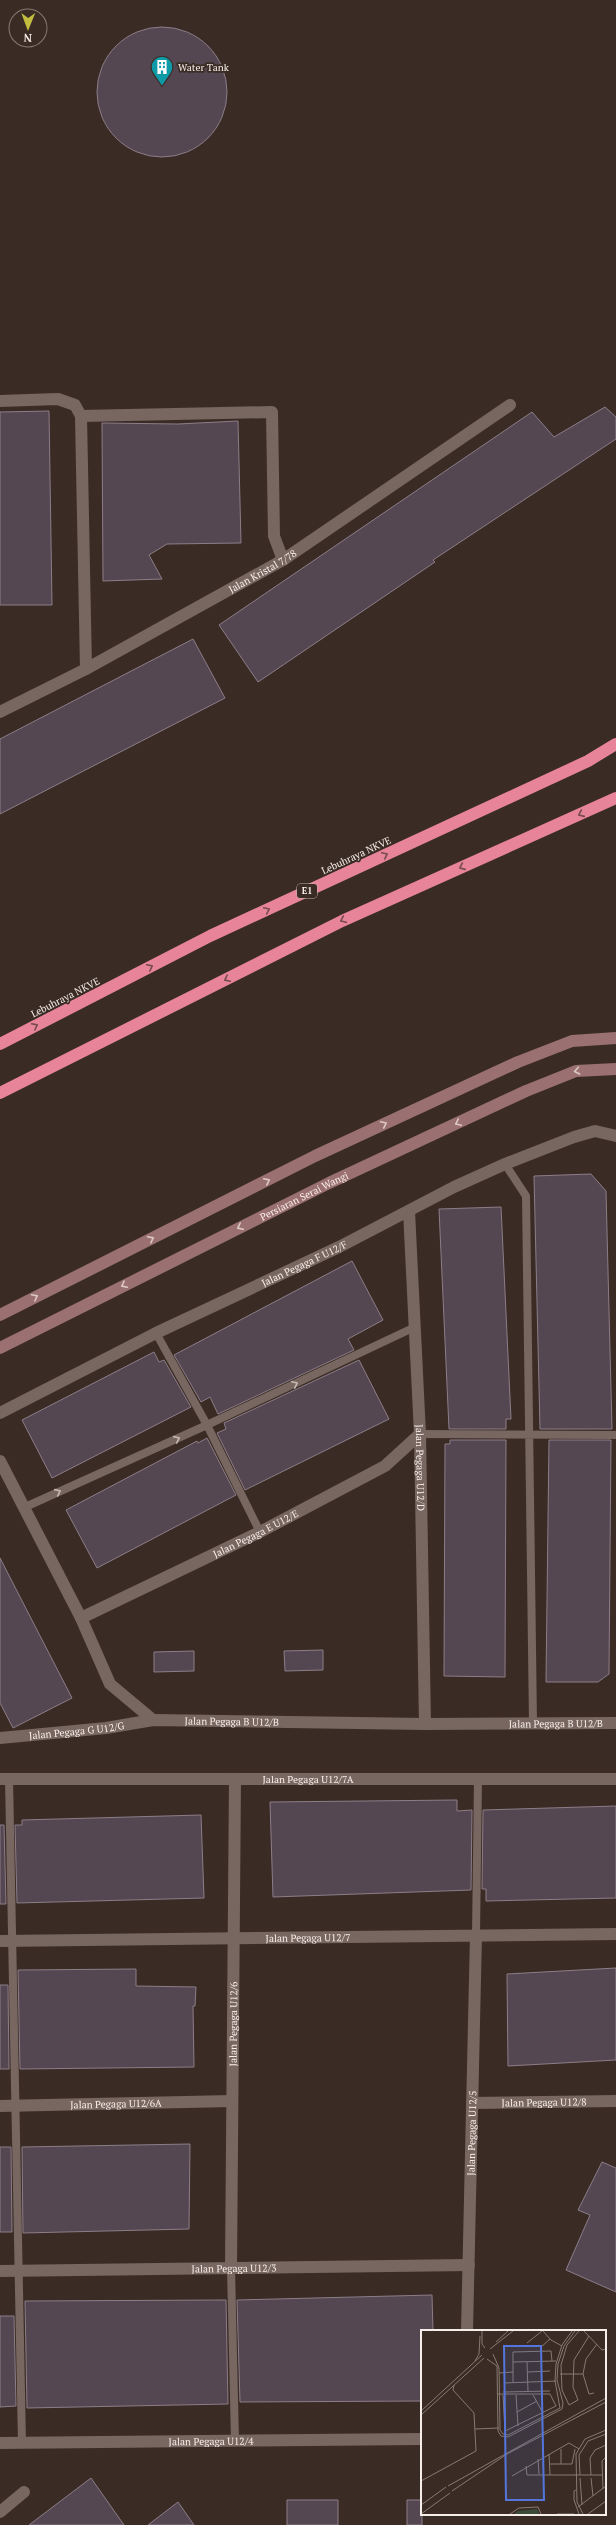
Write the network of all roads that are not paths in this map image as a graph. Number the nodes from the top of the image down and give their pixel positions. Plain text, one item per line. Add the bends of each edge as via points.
1 (0, 401) edge
2 (510, 405) dead end
3 (81, 416) junction
4 (283, 560) junction
5 (86, 669) junction
6 (0, 712) edge
7 (616, 744) edge
8 (616, 798) edge
9 (616, 1038) edge
10 (0, 1044) edge
11 (616, 1069) edge
12 (0, 1093) edge
13 (615, 1135) edge
14 (504, 1164) junction
15 (409, 1211) junction
16 (0, 1315) edge
17 (415, 1327) junction
18 (156, 1332) junction
19 (0, 1348) edge
20 (0, 1413) edge
21 (207, 1425) junction
22 (420, 1434) junction
23 (530, 1434) junction
24 (616, 1435) edge
25 (0, 1461) edge
26 (22, 1508) junction
27 (260, 1532) junction
28 (81, 1618) junction
29 (153, 1720) junction
30 (616, 1722) edge
31 (533, 1723) junction
32 (425, 1724) junction
33 (0, 1738) edge
34 (4, 1779) edge
35 (235, 1779) junction
36 (478, 1779) junction
37 (616, 1779) edge
38 (616, 1934) edge
39 (476, 1936) junction
40 (234, 1938) junction
41 (6, 1941) edge
42 (232, 2101) junction
43 (616, 2101) edge
44 (472, 2103) junction
45 (14, 2105) junction
46 (0, 2106) edge
47 (469, 2265) junction
48 (231, 2268) junction
49 (0, 2271) edge
50 (17, 2271) junction
51 (467, 2330) edge
52 (421, 2438) edge
53 (235, 2441) junction
54 (0, 2443) edge
55 (22, 2443) junction
56 (24, 2492) dead end
57 (0, 2512) edge

1 - 3 street via 58,399 74,405
2 - 4 street, Jalan Kristal 7/78
3 - 4 street via 272,412 274,536
3 - 5 street
4 - 5 street, Jalan Kristal 7/78
5 - 6 street, Jalan Kristal 7/78
10 -> 7 highway, Lebuhraya NKVE / E1 via 210,936 588,761
8 -> 12 highway via 342,921
16 -> 9 street via 315,1156 518,1062 572,1041
11 -> 19 street, Persiaran Serai Wangi via 576,1071 526,1091 329,1183
13 - 14 street, Jalan Pegaga F U12/F via 595,1132 574,1137
14 - 15 street, Jalan Pegaga F U12/F
14 - 23 lane via 526,1196
15 - 17 street, Jalan Pegaga U12/D
15 - 18 street, Jalan Pegaga F U12/F via 340,1248
21 -> 17 lane
17 - 22 street, Jalan Pegaga U12/D
18 - 20 street, Jalan Pegaga F U12/F
18 - 21 lane
26 -> 21 lane
21 - 27 lane
22 - 23 lane
22 - 27 street, Jalan Pegaga E U12/E via 385,1466
22 - 32 street, Jalan Pegaga U12/D
23 - 24 lane
23 - 31 lane
25 - 26 street
26 - 28 street
27 - 28 street, Jalan Pegaga E U12/E
28 - 29 street via 110,1684
29 - 32 street, Jalan Pegaga B U12/B
29 - 33 street, Jalan Pegaga G U12/G via 106,1728
30 - 31 street, Jalan Pegaga B U12/B
31 - 32 street, Jalan Pegaga B U12/B
34 - 35 street, Jalan Pegaga U12/7A
34 - 41 lane
35 - 36 street, Jalan Pegaga U12/7A
35 - 40 street, Jalan Pegaga U12/6
36 - 37 street, Jalan Pegaga U12/7A
36 - 39 lane
38 - 39 street, Jalan Pegaga U12/7
39 - 40 street, Jalan Pegaga U12/7
39 - 44 street, Jalan Pegaga U12/5
40 - 41 street, Jalan Pegaga U12/7
40 - 42 street, Jalan Pegaga U12/6
41 - 45 lane
42 - 45 street, Jalan Pegaga U12/6A
42 - 48 street, Jalan Pegaga U12/6
43 - 44 street, Jalan Pegaga U12/8
44 - 47 street, Jalan Pegaga U12/5
45 - 46 street, Jalan Pegaga U12/6A
45 - 50 lane
47 - 48 street, Jalan Pegaga U12/3
47 - 51 street, Jalan Pegaga U12/5
48 - 50 street, Jalan Pegaga U12/3
48 - 53 lane
49 - 50 street, Jalan Pegaga U12/3
50 - 55 lane
52 - 53 street, Jalan Pegaga U12/4
53 - 55 street, Jalan Pegaga U12/4
54 - 55 street, Jalan Pegaga U12/4
56 - 57 street

